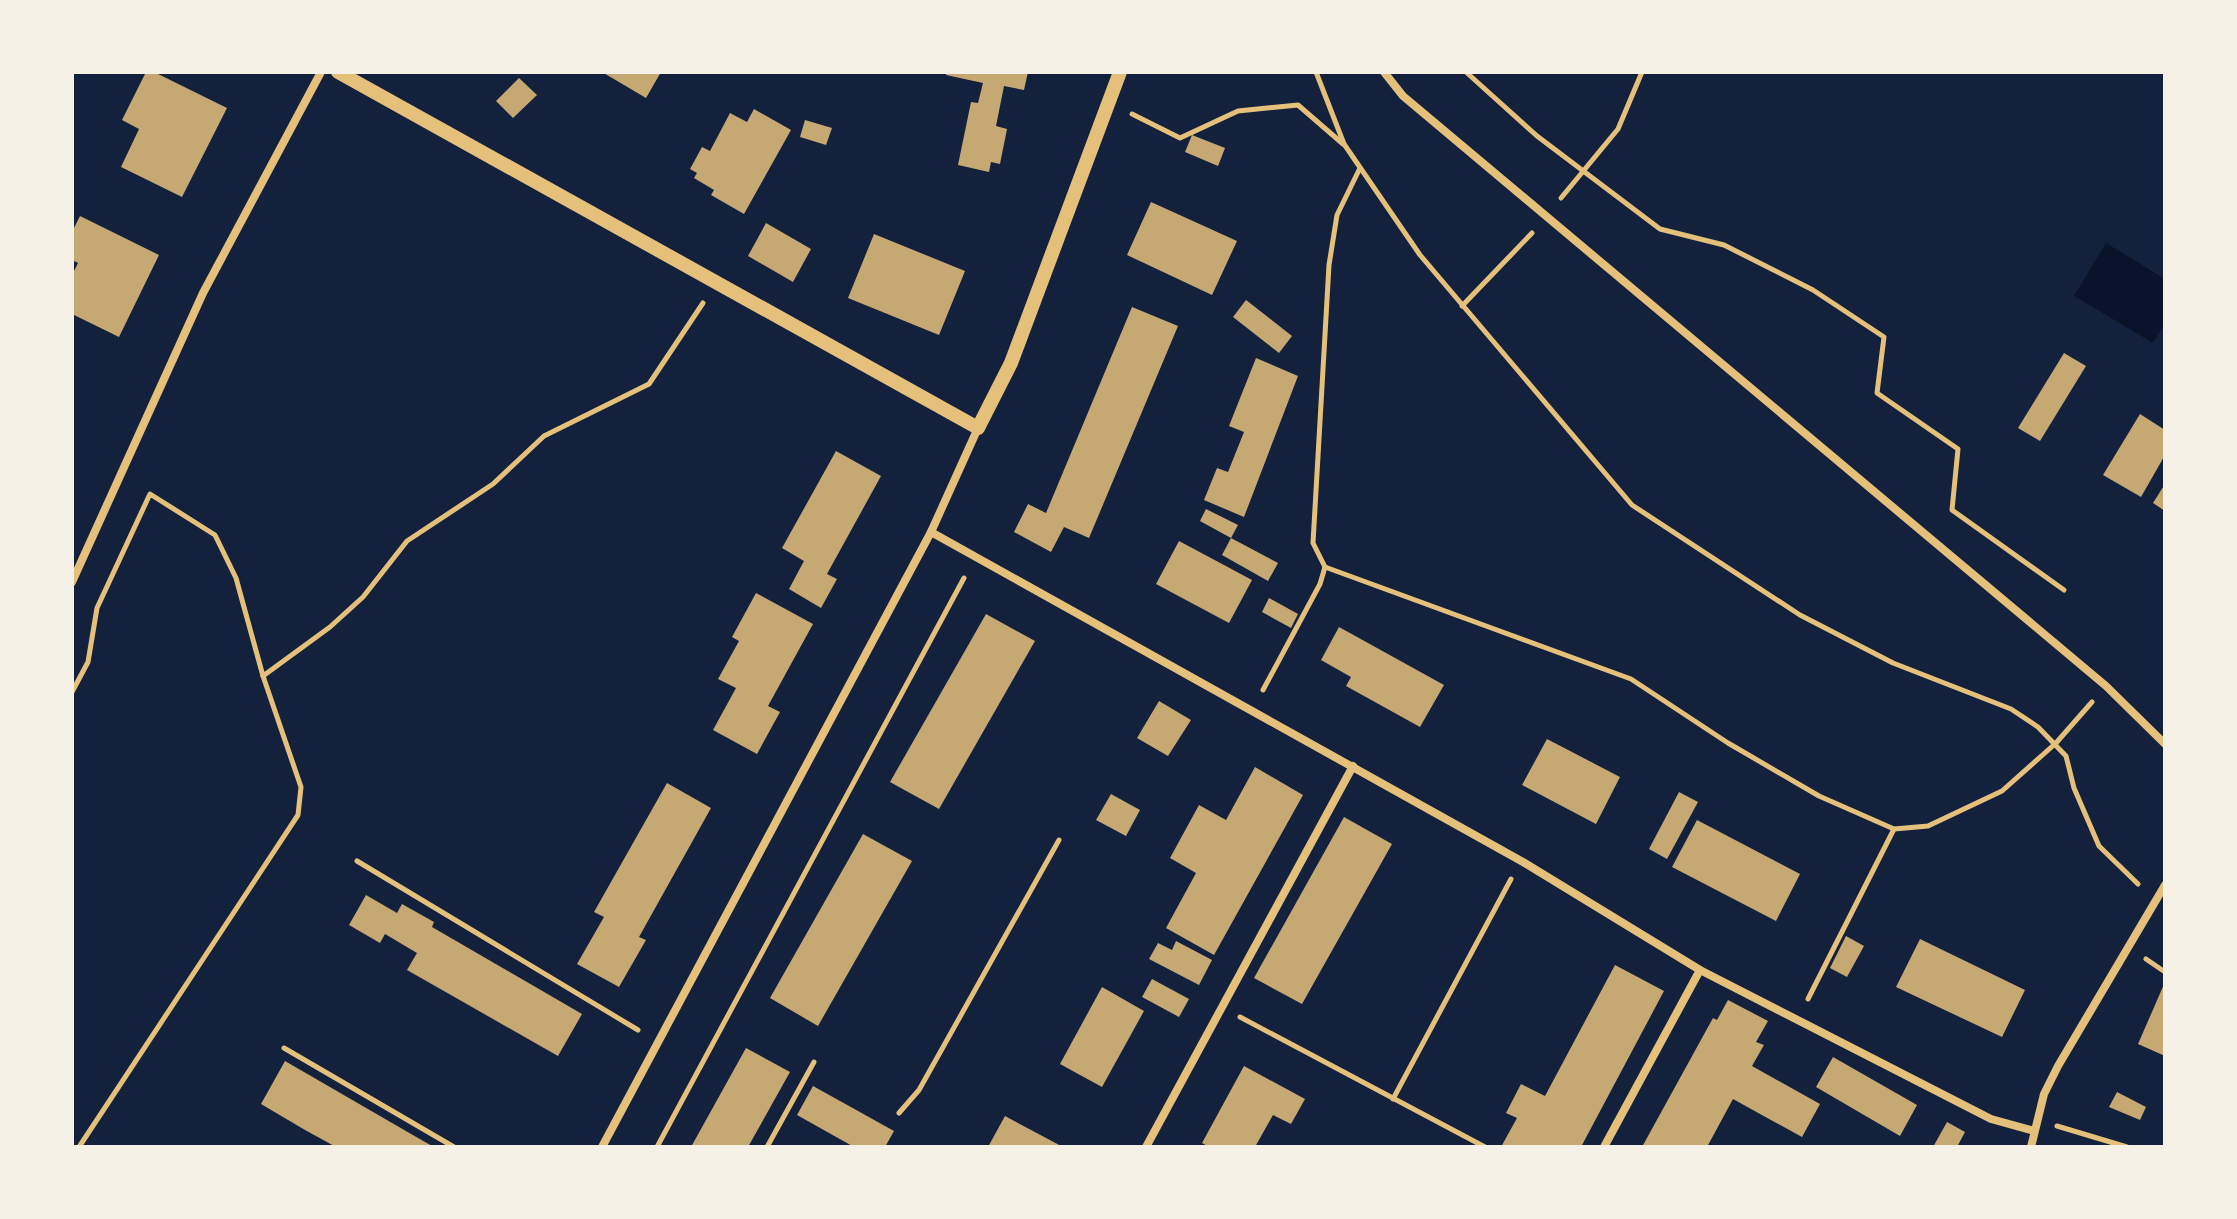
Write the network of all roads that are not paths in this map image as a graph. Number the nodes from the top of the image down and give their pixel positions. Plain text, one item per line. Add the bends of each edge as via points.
1 (321, 72) edge
2 (338, 72) edge
3 (1120, 72) edge
4 (1384, 72) edge
5 (978, 428) junction
6 (931, 532) junction
7 (72, 582) edge
8 (2165, 744) edge
9 (1353, 766) junction
10 (2165, 885) edge
11 (1700, 970) junction
12 (2034, 1131) junction
13 (602, 1147) edge
14 (1146, 1147) edge
15 (1604, 1147) edge
16 (2031, 1147) edge

1 - 7 street via 203,293
2 - 5 street
3 - 5 street via 1011,363
4 - 8 street via 1403,96 2106,686
5 - 6 street
6 - 9 street
6 - 13 street
9 - 11 street
9 - 14 street
10 - 12 street via 2058,1066
11 - 12 street via 1991,1119
11 - 15 street
12 - 16 street

